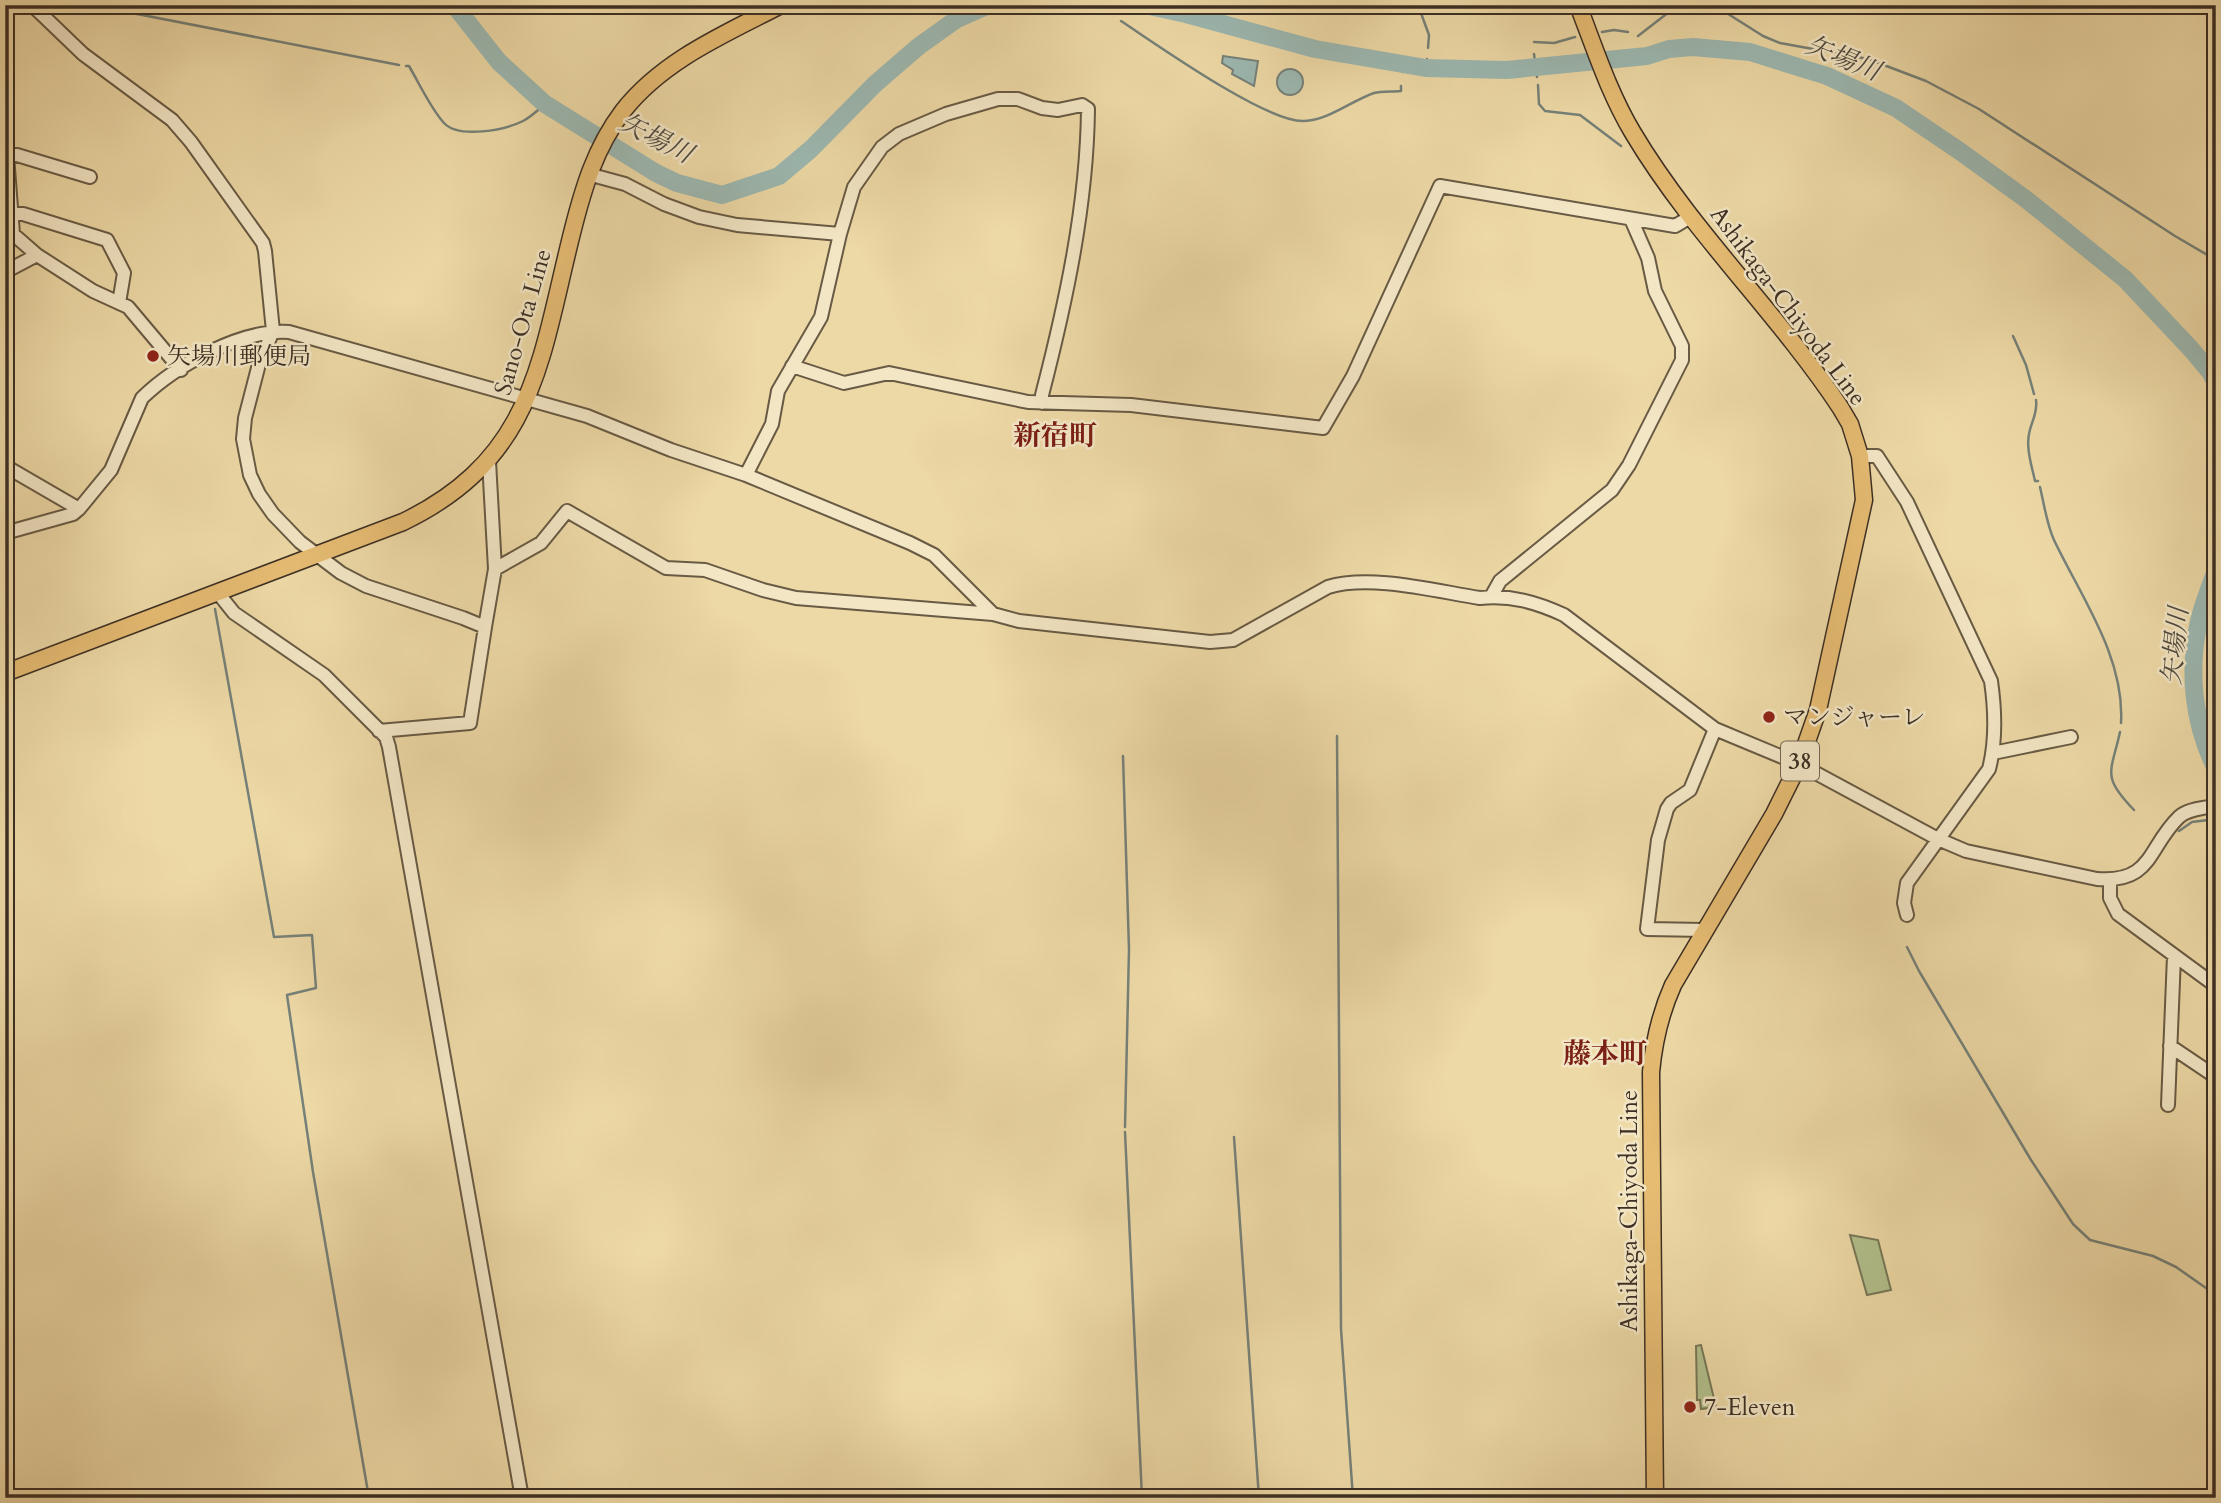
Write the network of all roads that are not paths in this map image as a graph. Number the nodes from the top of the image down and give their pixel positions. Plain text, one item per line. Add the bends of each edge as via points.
1 (32, 5) edge
2 (781, 5) edge
3 (1578, 5) edge
4 (7, 93) dead end
5 (7, 155) junction
6 (588, 174) junction
7 (90, 177) dead end
8 (12, 214) junction
9 (1692, 216) junction
10 (1631, 219) junction
11 (840, 234) junction
12 (37, 256) junction
13 (5, 272) edge
14 (120, 303) junction
15 (273, 331) junction
16 (792, 366) junction
17 (181, 370) junction
18 (527, 398) junction
19 (1042, 403) junction
20 (1860, 456) junction
21 (489, 461) junction
22 (5, 466) edge
23 (746, 475) junction
24 (79, 509) junction
25 (5, 533) edge
26 (316, 555) junction
27 (495, 569) junction
28 (218, 593) junction
29 (1490, 597) junction
30 (993, 614) junction
31 (485, 627) junction
32 (5, 673) edge
33 (1715, 729) junction
34 (379, 731) junction
35 (2071, 737) dead end
36 (1993, 753) junction
37 (1799, 764) junction
38 (2216, 805) edge
39 (1938, 839) junction
40 (2110, 880) junction
41 (1907, 915) dead end
42 (1705, 930) junction
43 (2174, 956) junction
44 (2216, 986) edge
45 (2170, 1046) junction
46 (2216, 1077) edge
47 (2168, 1105) dead end
48 (522, 1498) edge
49 (1655, 1498) edge

1 - 15 street via 102,69 162,111 191,142 262,243
2 - 6 main road, Sano-Ota Line via 709,42 644,88 610,131
3 - 9 main road, Ashikaga-Chiyoda Line / 38 via 1614,99
4 - 5 street
5 - 7 street
5 - 8 street
6 - 11 street via 625,184 699,217
6 - 18 main road, Sano-Ota Line
8 - 12 street via 13,234
8 - 14 street via 107,240 124,273
9 - 10 street via 1675,226
9 - 20 main road, Ashikaga-Chiyoda Line / 38 via 1830,392 1850,424
10 - 19 street via 1440,187 1353,376 1323,428 1131,405
10 - 29 street via 1648,258 1655,291 1682,346 1682,360 1612,490 1500,582
11 - 16 street via 821,317
11 - 19 street via 854,187 874,156 899,134 946,114 1005,98 1051,110 1087,107 1087,162 1062,316
12 - 13 street
12 - 14 street
14 - 17 street
15 - 17 street via 239,340
15 - 18 street
15 - 26 street via 245,418 245,454 266,505
16 - 19 street via 845,383 889,373
16 - 23 street via 778,391 772,424
17 - 24 street via 142,398 111,470
18 - 21 main road, Sano-Ota Line
18 - 23 street
20 - 36 street via 1877,456 1907,502 1991,681
20 - 37 main road, Ashikaga-Chiyoda Line / 38 via 1862,517 1818,710
21 - 26 main road, Sano-Ota Line via 451,496 421,513
21 - 27 street
22 - 24 street
23 - 30 street via 934,555
24 - 25 street
26 - 28 main road, Sano-Ota Line
26 - 31 street via 353,580
27 - 30 street via 541,543 568,511 666,568 705,570 796,597
27 - 31 street
28 - 32 main road, Sano-Ota Line
28 - 34 street via 234,613 324,675
29 - 30 street via 1343,582 1233,640 1210,642 1019,621
29 - 33 street via 1536,602 1564,615
31 - 34 street via 470,723
33 - 37 street
33 - 42 street via 1690,790 1667,809 1658,840 1647,929
34 - 48 street via 389,747
35 - 36 street
36 - 39 street via 1989,769
37 - 39 street
37 - 42 main road, Ashikaga-Chiyoda Line / 38
38 - 40 street via 2180,817 2138,871 2128,878
39 - 40 street via 1966,851
39 - 41 street via 1907,883
40 - 43 street via 2110,898 2118,914
42 - 49 main road, Ashikaga-Chiyoda Line / 38 via 1664,1005 1651,1072
43 - 44 street
43 - 45 street
45 - 46 street
45 - 47 street

